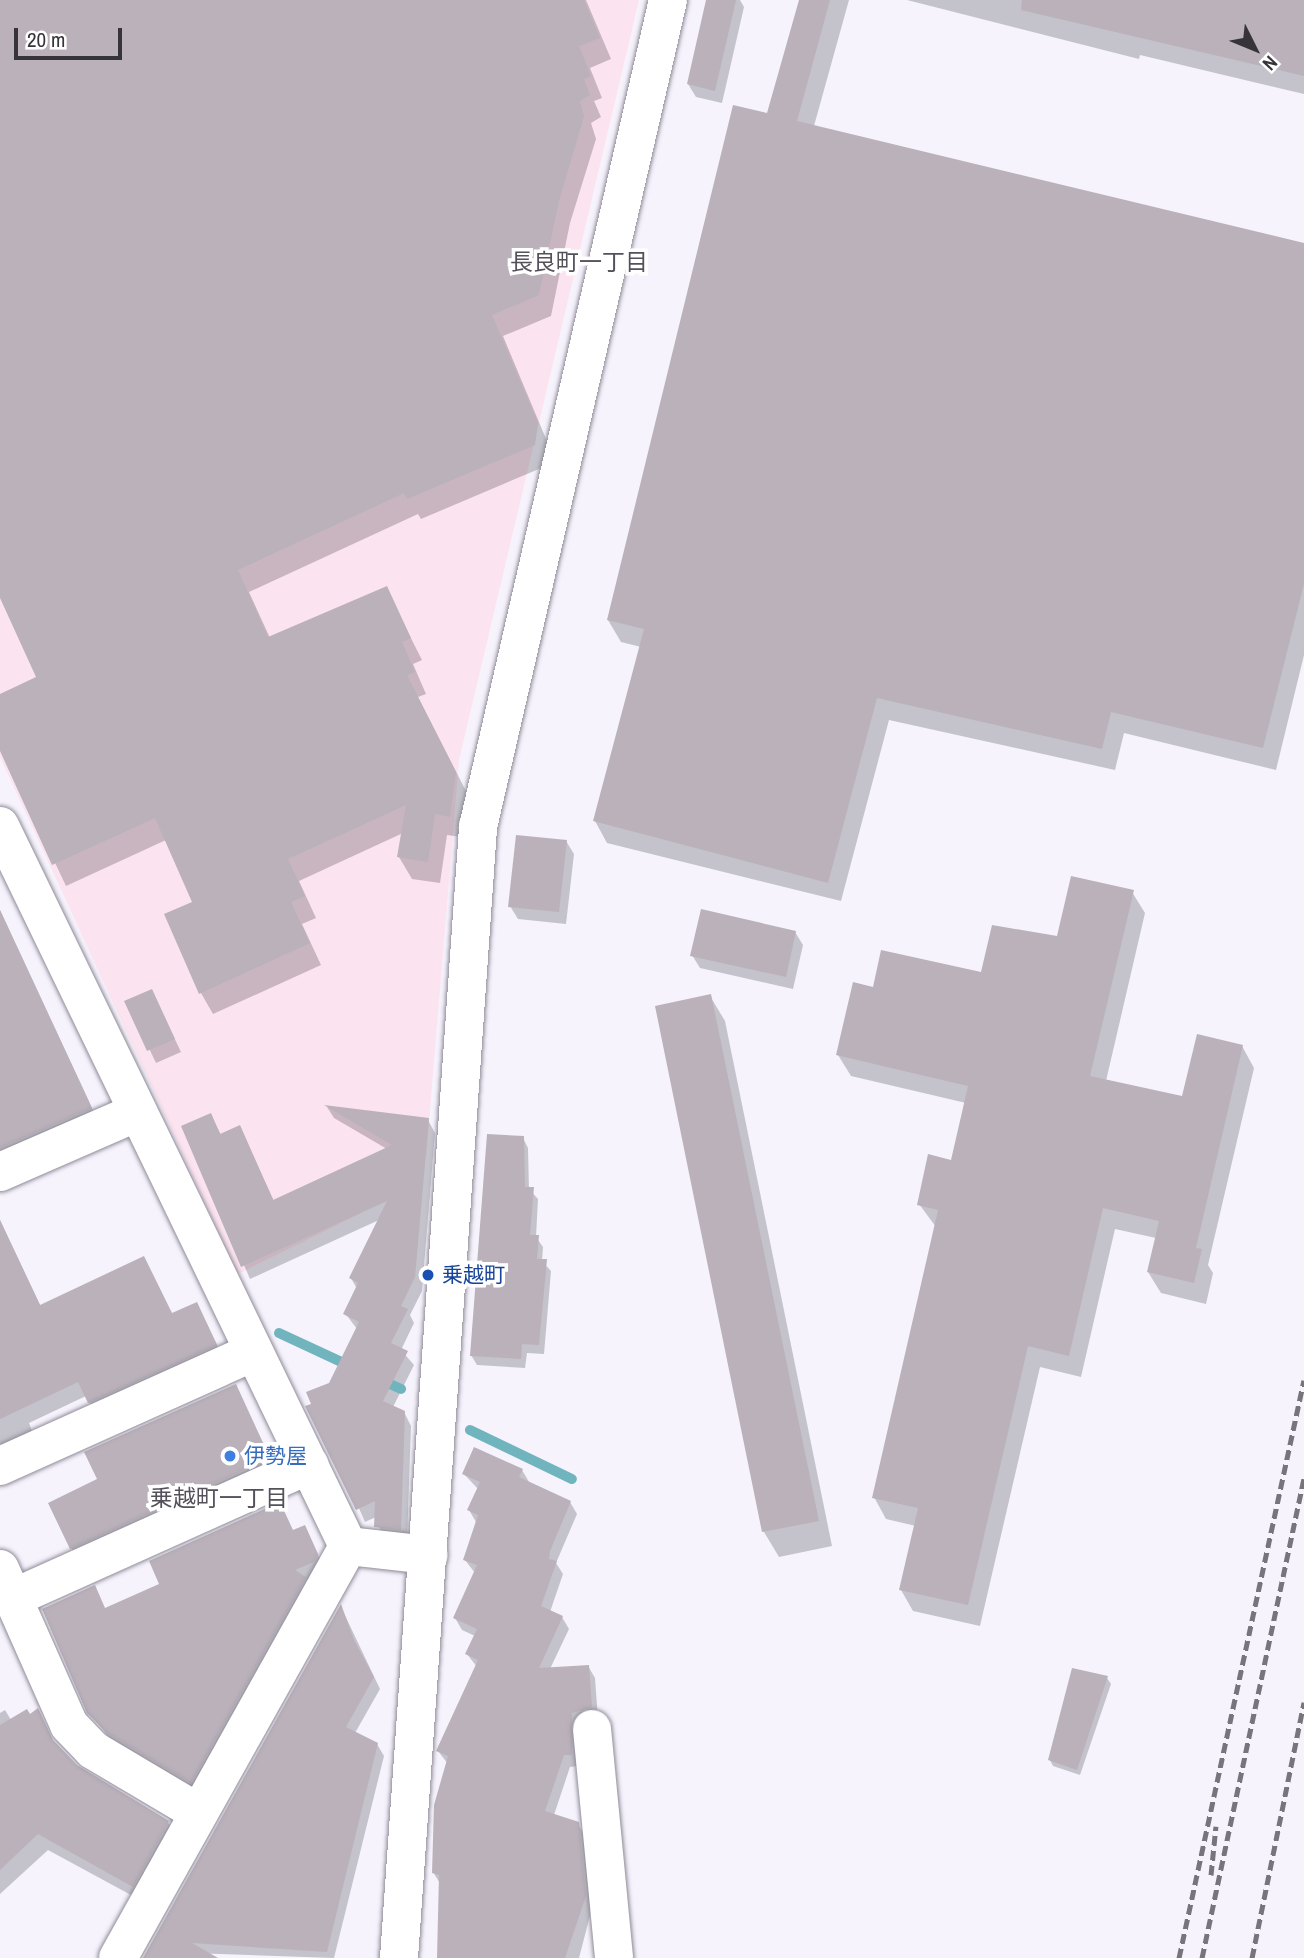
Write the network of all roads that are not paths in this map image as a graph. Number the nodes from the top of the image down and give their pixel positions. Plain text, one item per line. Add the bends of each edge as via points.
1 (668, 0) edge
2 (4, 845) edge
3 (138, 1112) junction
4 (0, 1172) edge
5 (254, 1352) junction
6 (309, 1465) junction
7 (0, 1466) edge
8 (348, 1546) junction
9 (428, 1555) junction
10 (6, 1584) edge
11 (592, 1729) dead end
12 (199, 1813) junction
13 (118, 1958) edge
14 (399, 1958) edge
15 (614, 1958) edge

1 - 9 street via 478,827
2 - 3 street
3 - 4 street
3 - 5 street
5 - 6 street
5 - 7 street
6 - 8 street
6 - 10 street
8 - 9 street
8 - 12 street
9 - 14 street
10 - 12 street via 69,1725 93,1750
11 - 15 street
12 - 13 street

